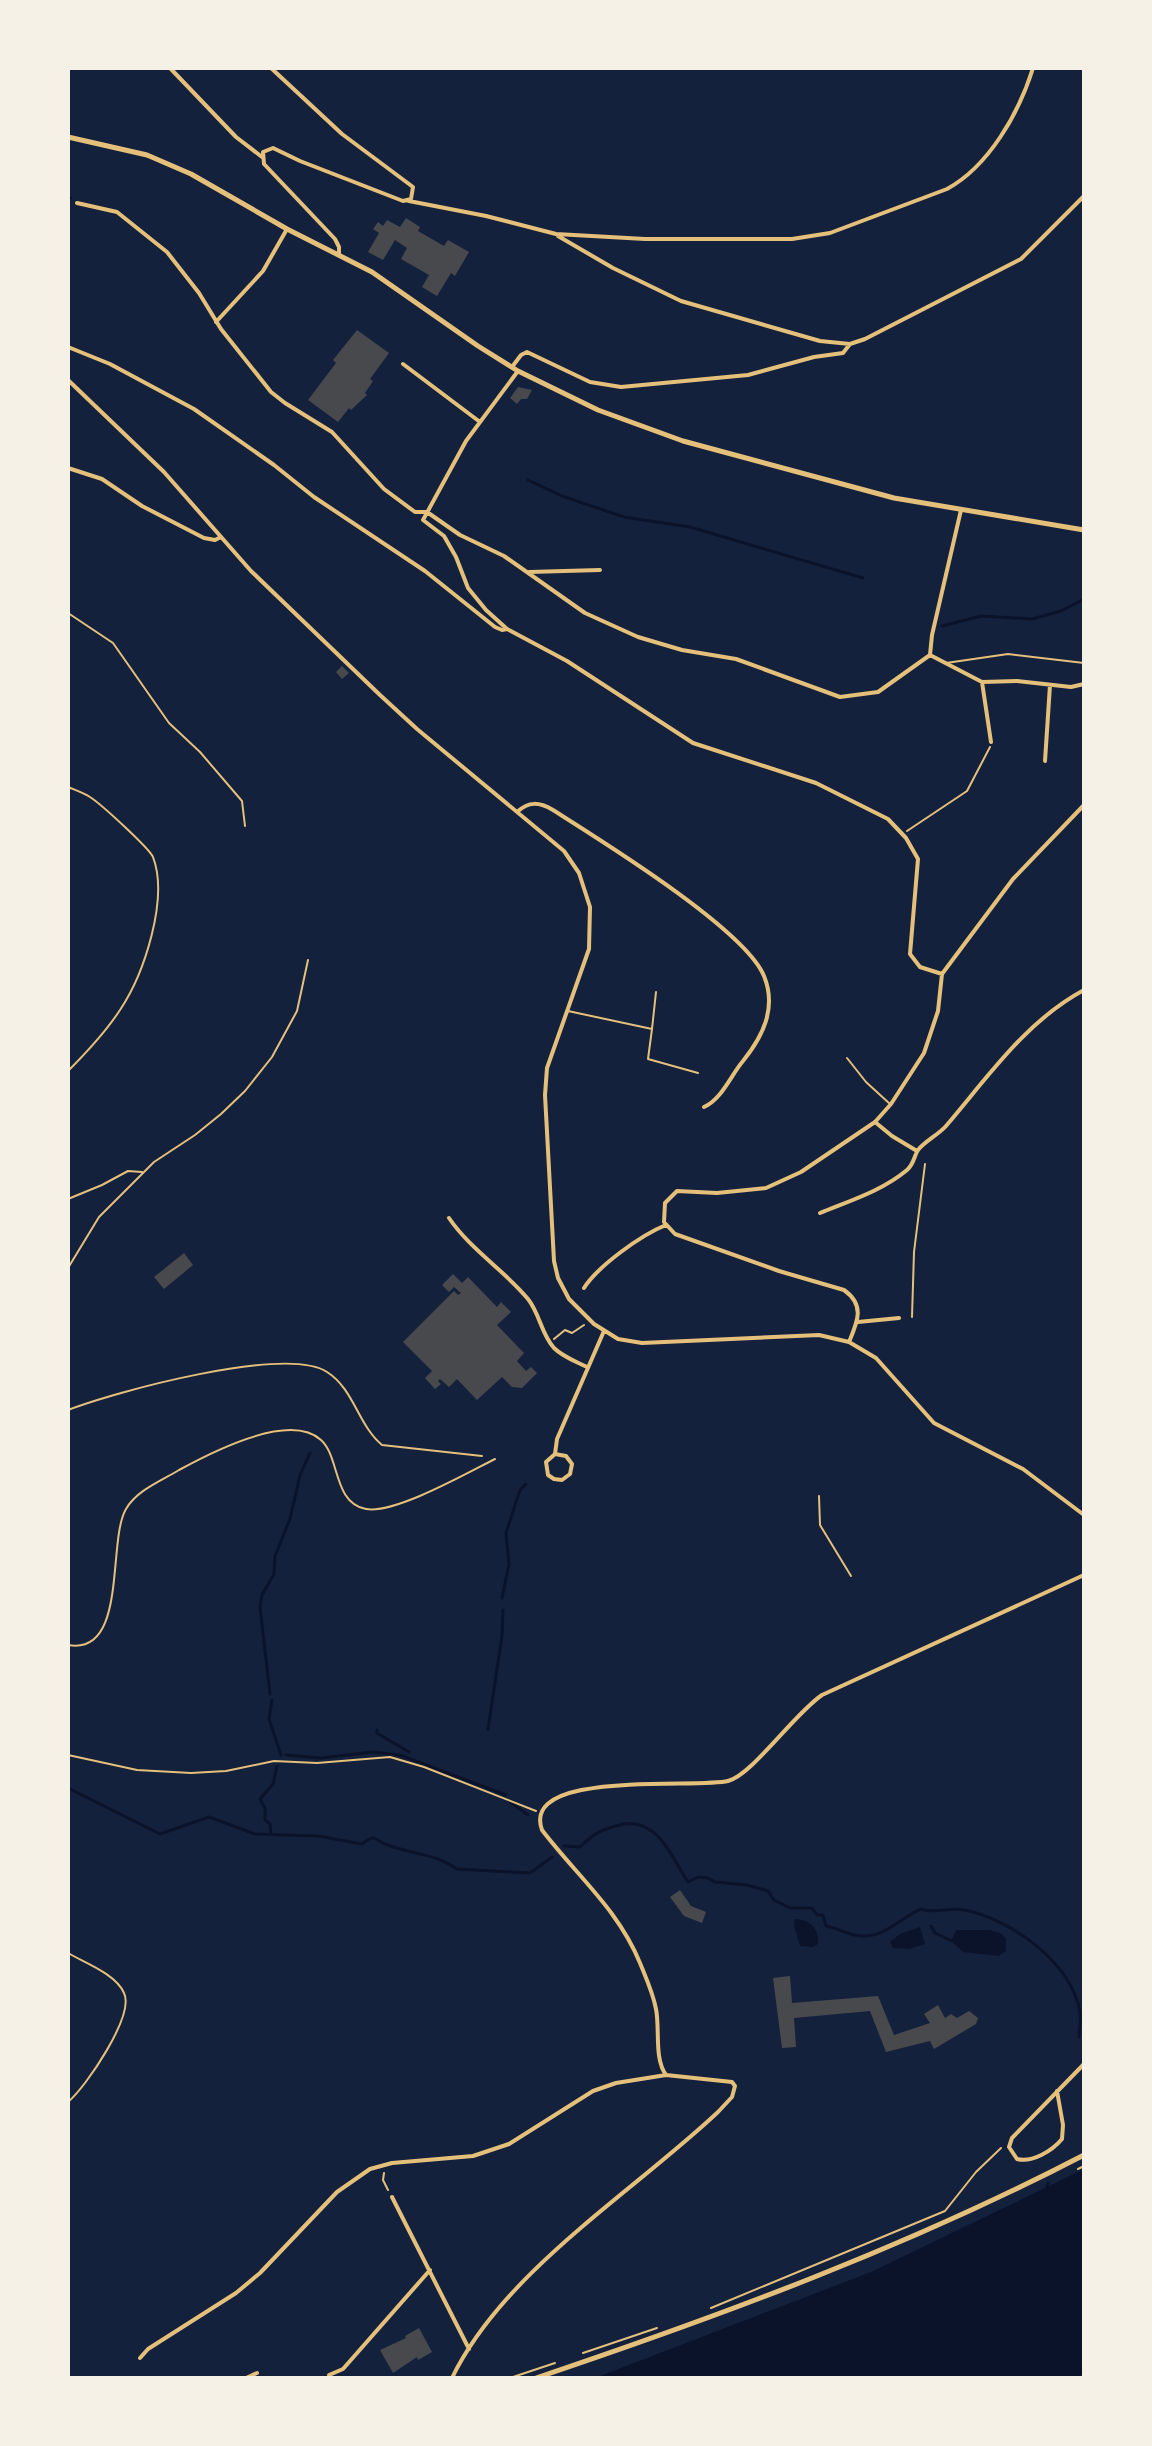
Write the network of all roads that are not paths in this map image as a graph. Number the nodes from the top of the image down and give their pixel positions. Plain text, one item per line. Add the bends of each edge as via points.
1 (170, 68) edge
2 (271, 68) edge
3 (1033, 68) edge
4 (68, 137) edge
5 (262, 157) junction
6 (1084, 196) edge
7 (409, 201) junction
8 (77, 203) dead end
9 (287, 229) junction
10 (556, 234) junction
11 (339, 255) junction
12 (216, 322) junction
13 (850, 344) junction
14 (68, 347) edge
15 (403, 364) dead end
16 (515, 369) junction
17 (68, 380) edge
18 (480, 422) junction
19 (68, 468) edge
20 (961, 510) junction
21 (427, 512) junction
22 (1084, 530) edge
23 (221, 537) junction
24 (600, 570) dead end
25 (529, 572) junction
26 (507, 629) junction
27 (930, 655) junction
28 (945, 663) junction
29 (1084, 663) edge
30 (982, 682) junction
31 (1084, 684) edge
32 (1050, 685) junction
33 (991, 742) road end
34 (1045, 761) dead end
35 (1084, 805) edge
36 (517, 812) junction
37 (942, 974) junction
38 (1084, 990) edge
39 (656, 992) dead end
40 (567, 1011) junction
41 (652, 1029) junction
42 (847, 1058) dead end
43 (698, 1073) dead end
44 (891, 1104) junction
45 (704, 1107) dead end
46 (875, 1122) junction
47 (917, 1151) junction
48 (820, 1213) dead end
49 (449, 1218) dead end
50 (666, 1225) junction
51 (584, 1288) dead end
52 (899, 1318) dead end
53 (858, 1322) junction
54 (604, 1331) junction
55 (849, 1342) junction
56 (587, 1367) junction
57 (555, 1454) junction
58 (1084, 1515) edge
59 (1084, 1575) edge
60 (1084, 2064) edge
61 (666, 2075) junction
62 (1057, 2091) junction
63 (1084, 2155) edge
64 (392, 2197) road end
65 (430, 2270) junction
66 (469, 2350) junction
67 (140, 2358) dead end
68 (257, 2373) dead end
69 (329, 2375) dead end
70 (246, 2378) edge
71 (452, 2378) edge
72 (536, 2378) edge

1 - 5 street
2 - 7 street via 342,134 411,184 414,193
3 - 10 street via 998,139 964,178 840,229 792,239
4 - 9 main road via 165,162
5 - 7 street via 273,148
5 - 11 street via 335,239
6 - 13 street via 1021,259
7 - 10 street
8 - 12 street via 117,212 141,230 177,264
9 - 11 main road
9 - 12 street via 263,271
10 - 13 street via 681,301 820,341
11 - 16 main road
12 - 21 street via 277,397 332,432 404,504
13 - 16 street via 843,353 748,375 629,387 590,382 527,352
14 - 26 street via 194,409 425,571 495,627
15 - 18 street
16 - 18 street
16 - 20 main road via 579,402 683,441 894,498
17 - 23 street via 171,479
18 - 21 street
19 - 23 street via 102,479 204,538
20 - 22 main road
20 - 27 street
21 - 25 street
21 - 26 street via 423,520 448,542 468,588
23 - 36 street via 411,724
24 - 25 street
25 - 27 street via 585,613 638,637 736,659 830,695 878,692
26 - 37 street via 567,661 693,743 816,783 885,817 903,834 918,864 910,954 917,966
27 - 28 street
28 - 29 lane via 1008,654
28 - 30 street
30 - 32 street
30 - 33 street
31 - 32 street
32 - 34 street
35 - 37 street via 1013,879
36 - 40 street via 569,857 590,907 589,949
36 - 45 street via 541,803 577,825 695,907 759,967 768,995 765,1029 717,1098
37 - 44 street via 938,1011 924,1053
38 - 47 street via 1031,1028 942,1130
39 - 41 lane
40 - 41 lane
40 - 54 street via 547,1068 545,1095 554,1261 569,1299
41 - 43 lane via 648,1059
42 - 44 lane
44 - 46 street
46 - 47 street
46 - 50 street via 801,1172 766,1188 677,1191 663,1207
47 - 48 street via 914,1162 884,1185
49 - 56 street via 525,1295 550,1343
50 - 51 street via 612,1261
50 - 53 street via 675,1234 720,1252 844,1290 859,1309
52 - 53 street
53 - 55 street
54 - 55 street via 654,1344 819,1335
54 - 56 street
55 - 58 street via 876,1358 934,1423 1023,1469
56 - 57 street
57 - 57 street via 572,1464 562,1480 551,1478 546,1470 547,1460
59 - 61 street via 822,1695 749,1768 729,1781 576,1790 545,1804 542,1830 629,1938 652,1992
60 - 62 street
61 - 66 street via 723,2079 735,2091 695,2133 527,2278
61 - 67 street via 604,2086 520,2139 485,2152 392,2163 364,2172 337,2192 249,2282
62 - 62 street via 1012,2138 1012,2155 1024,2161 1060,2142
63 - 72 main road via 970,2211 795,2285
64 - 65 street
65 - 66 street
65 - 69 street via 343,2369
66 - 71 street
68 - 70 street

